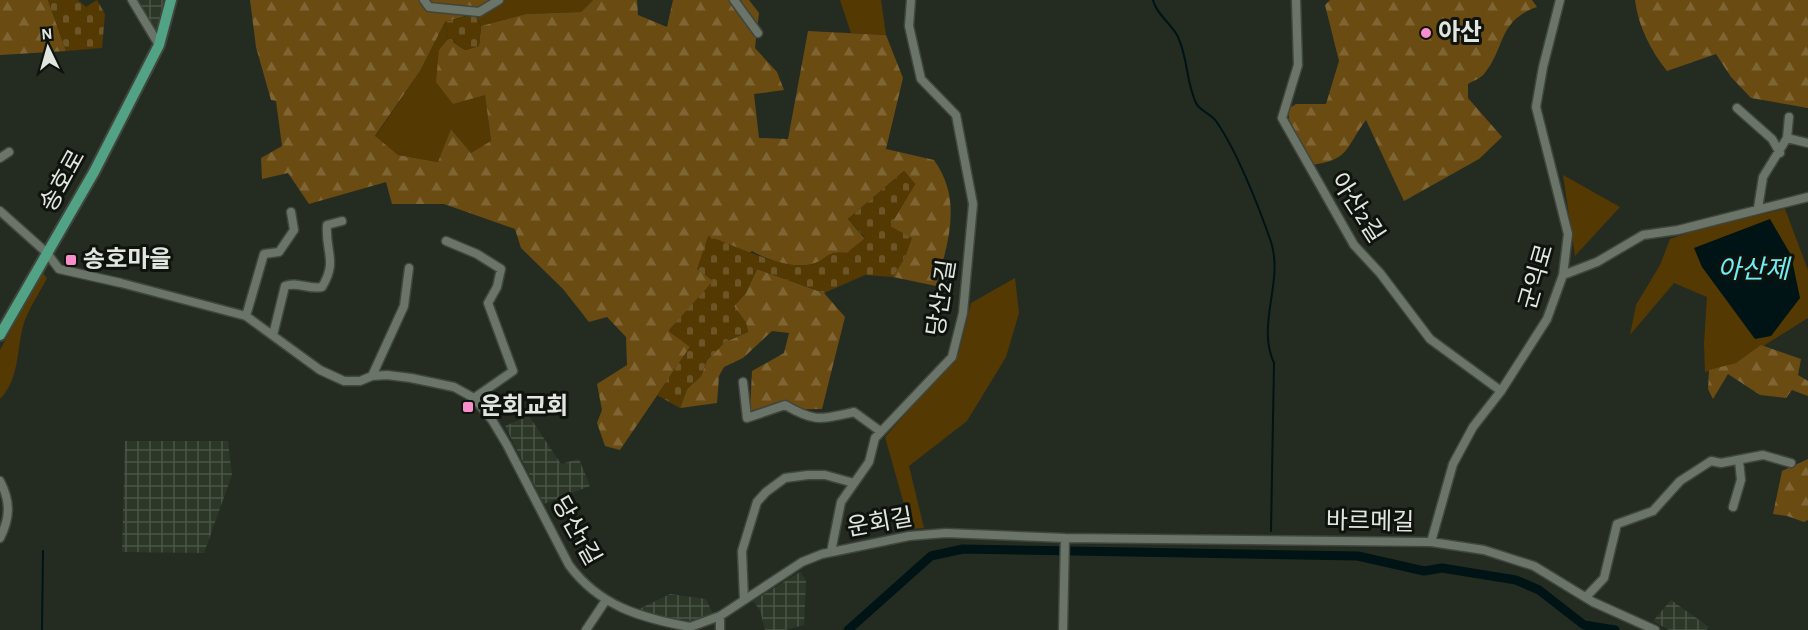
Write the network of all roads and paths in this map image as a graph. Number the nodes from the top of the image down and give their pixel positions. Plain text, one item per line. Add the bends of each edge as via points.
1 (132, 0) edge
2 (171, 0) edge
3 (424, 0) edge
4 (499, 0) edge
5 (734, 0) edge
6 (911, 0) edge
7 (1296, 0) edge
8 (1560, 0) edge
9 (758, 33) dead end
10 (159, 45) junction
11 (1737, 108) dead end
12 (1789, 117) dead end
13 (1787, 138) junction
14 (1808, 143) edge
15 (9, 152) dead end
16 (1780, 153) junction
17 (0, 158) edge
18 (1808, 197) edge
19 (1758, 208) junction
20 (0, 211) edge
21 (291, 212) dead end
22 (342, 221) dead end
23 (446, 242) dead end
24 (47, 253) junction
25 (409, 268) dead end
26 (1563, 275) junction
27 (246, 316) junction
28 (273, 334) junction
29 (0, 335) edge
30 (372, 376) junction
31 (743, 382) dead end
32 (1500, 391) junction
33 (474, 398) junction
34 (880, 431) junction
35 (1739, 460) junction
36 (1791, 463) dead end
37 (854, 483) junction
38 (1, 485) edge
39 (1733, 507) dead end
40 (0, 538) edge
41 (1064, 540) junction
42 (1431, 543) junction
43 (831, 552) junction
44 (1586, 597) junction
45 (606, 600) junction
46 (744, 600) junction
47 (720, 616) junction
48 (689, 628) edge
49 (586, 630) edge
50 (720, 630) edge
51 (1063, 630) edge
52 (1655, 630) edge

1 - 10 street
2 - 10 main road, 송호로
3 - 4 street via 429,7 479,12
5 - 9 street
6 - 34 street, 당산2길 via 909,26 921,79 956,115 974,204 963,314 952,357
7 - 32 street, 아산2길 via 1298,65 1282,118 1354,245 1430,339
8 - 26 street, 군익로 via 1536,106 1568,234
10 - 24 main road, 송호로
11 - 16 street via 1772,139
12 - 13 street
13 - 14 street
13 - 16 street
15 - 17 street
16 - 19 street via 1763,177
18 - 19 street
19 - 26 street via 1678,230 1643,235
20 - 24 street, 당산1길
21 - 27 street via 294,230 279,252 264,254
22 - 28 street via 327,225 330,274 322,287 285,286
23 - 33 street via 501,269 488,303 513,371
24 - 27 street, 당산1길 via 58,269
24 - 29 main road, 송호로
25 - 30 street via 404,306
26 - 32 street, 군익로 via 1547,320
27 - 28 street, 당산1길
28 - 30 street, 당산1길 via 320,370 344,381
30 - 33 street, 당산1길 via 432,381
31 - 34 street via 747,418 785,405 818,419 854,412
32 - 42 street, 군익로 via 1473,427 1453,464
33 - 45 street, 당산1길 via 507,445 569,565 588,589
34 - 37 street, 당산2길 via 869,462
35 - 36 street via 1763,455
35 - 39 street via 1741,480
35 - 44 street via 1711,461 1680,482 1653,511 1617,524 1604,578
37 - 43 street, 당산2길 via 841,502
37 - 46 street via 825,475 802,475 785,478 766,492 757,502 742,551
38 - 40 street via 7,494 9,521
41 - 42 street, 바르메길
41 - 43 street, 운회길 via 946,533 909,536
41 - 51 street
42 - 44 street, 바르메길 via 1484,550 1534,566
43 - 46 street, 운회길 via 802,562
44 - 52 street, 바르메길
45 - 48 street, 당산1길 via 635,613
45 - 49 street
46 - 47 street, 운회길
47 - 48 street, 운회길
47 - 50 street

